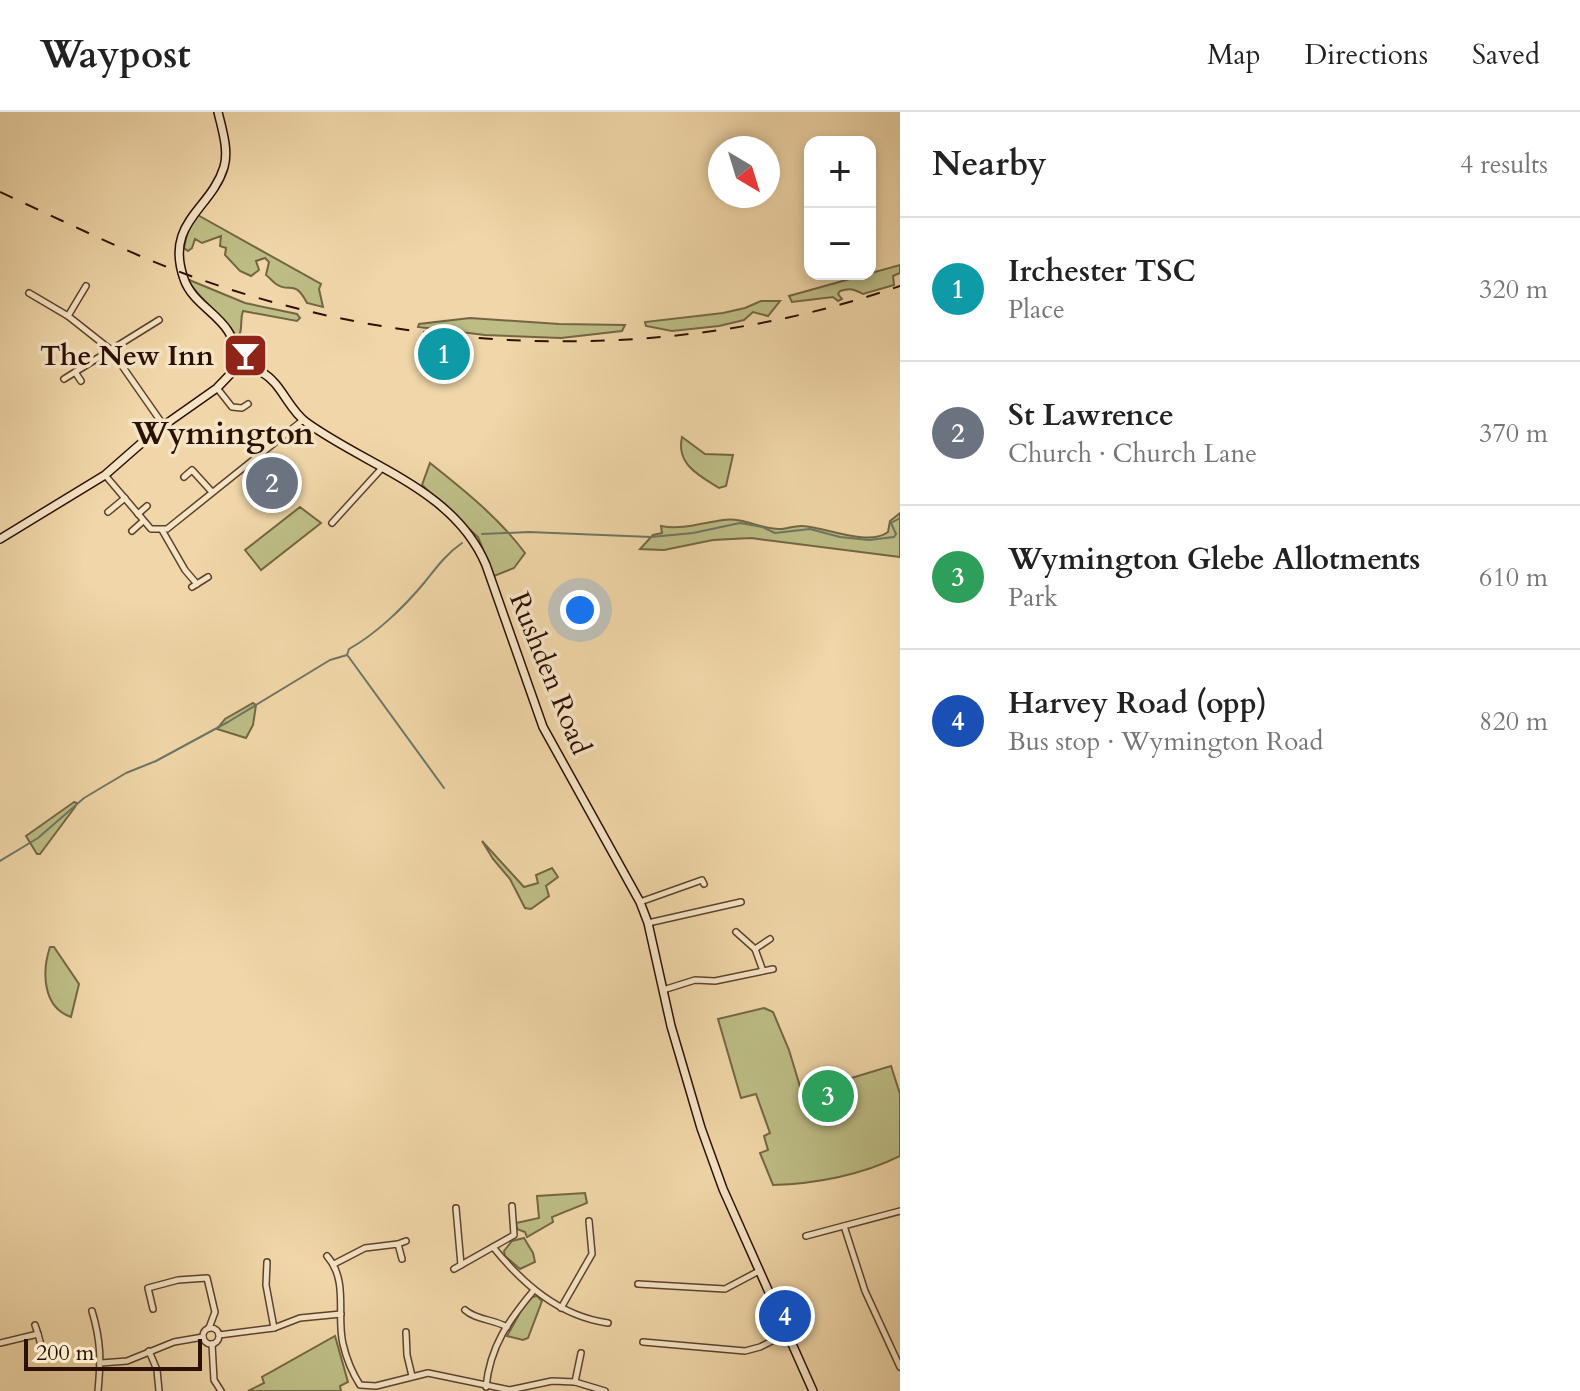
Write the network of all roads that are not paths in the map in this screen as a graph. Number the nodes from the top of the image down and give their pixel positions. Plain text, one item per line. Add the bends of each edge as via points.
1 (218, 112) edge
2 (86, 286) dead end
3 (29, 293) dead end
4 (68, 316) junction
5 (159, 320) dead end
6 (111, 350) junction
7 (238, 366) junction
8 (75, 372) junction
9 (64, 379) dead end
10 (81, 381) dead end
11 (217, 388) junction
12 (248, 404) dead end
13 (303, 420) junction
14 (164, 426) junction
15 (382, 468) junction
16 (105, 475) junction
17 (184, 477) dead end
18 (212, 492) junction
19 (125, 498) junction
20 (147, 506) dead end
21 (108, 512) dead end
22 (138, 514) junction
23 (142, 522) junction
24 (332, 523) dead end
25 (162, 530) junction
26 (132, 531) dead end
27 (0, 539) edge
28 (208, 577) dead end
29 (704, 884) dead end
30 (640, 902) junction
31 (741, 902) dead end
32 (648, 923) junction
33 (736, 932) dead end
34 (770, 939) dead end
35 (755, 949) junction
36 (773, 969) dead end
37 (763, 971) junction
38 (663, 990) junction
39 (512, 1206) dead end
40 (456, 1208) dead end
41 (900, 1211) edge
42 (589, 1221) dead end
43 (844, 1226) junction
44 (806, 1236) dead end
45 (406, 1241) dead end
46 (398, 1244) junction
47 (493, 1247) junction
48 (327, 1256) dead end
49 (402, 1259) dead end
50 (267, 1262) dead end
51 (334, 1264) junction
52 (461, 1265) junction
53 (454, 1269) dead end
54 (759, 1271) junction
55 (638, 1284) dead end
56 (534, 1290) junction
57 (561, 1308) junction
58 (153, 1309) dead end
59 (465, 1310) dead end
60 (92, 1311) dead end
61 (341, 1314) junction
62 (608, 1323) dead end
63 (35, 1325) dead end
64 (507, 1327) junction
65 (209, 1328) junction
66 (274, 1328) junction
67 (406, 1332) dead end
68 (788, 1333) junction
69 (38, 1334) junction
70 (219, 1335) junction
71 (203, 1337) junction
72 (643, 1342) dead end
73 (0, 1343) edge
74 (212, 1344) junction
75 (42, 1349) dead end
76 (149, 1351) junction
77 (581, 1353) dead end
78 (101, 1363) junction
79 (900, 1367) edge
80 (412, 1376) junction
81 (575, 1382) junction
82 (486, 1387) junction
83 (531, 1388) edge
84 (98, 1391) edge
85 (159, 1391) edge
86 (221, 1391) edge
87 (605, 1391) edge
88 (813, 1391) edge

1 - 7 street via 225,164 186,224 180,254 190,290 232,336
2 - 4 street
3 - 4 street
4 - 6 street
5 - 6 street
6 - 8 street
6 - 14 street
7 - 11 street
7 - 13 street, Rushden Road via 268,377
8 - 9 street
8 - 10 street
11 - 12 street via 232,407
11 - 14 street
13 - 15 street, Rushden Road
13 - 18 street
14 - 16 street
15 - 24 street
15 - 30 street, Rushden Road via 423,490 474,542 543,727
16 - 19 street
16 - 27 street
17 - 18 street via 192,470
18 - 25 street
19 - 21 street
19 - 22 street
20 - 22 street
22 - 23 street
23 - 25 street
23 - 26 street
25 - 28 street via 194,586
29 - 30 street via 702,880
30 - 32 street, Rushden Road
31 - 32 street
32 - 38 street, Rushden Road
33 - 35 street
34 - 35 street
35 - 37 street
36 - 37 street
37 - 38 street
38 - 54 street, Rushden Road via 685,1077 723,1189
39 - 47 street via 514,1235
40 - 52 street
41 - 43 street
42 - 57 street via 592,1254
43 - 44 street
43 - 79 street via 865,1291
45 - 46 street
46 - 49 street
46 - 51 street via 365,1248
47 - 52 street
47 - 56 street
48 - 51 street
50 - 66 street
51 - 61 street
52 - 53 street
54 - 55 street via 725,1289
54 - 68 street, Rushden Road
56 - 57 street
56 - 64 street
57 - 62 street
58 - 65 street via 148,1288 207,1278 215,1312
59 - 64 street
60 - 78 street
61 - 66 street via 300,1318
61 - 80 street via 342,1342 360,1385
63 - 69 street
64 - 82 street via 488,1362
65 - 70 street
65 - 71 street
66 - 70 street
67 - 80 street
68 - 72 street via 745,1351
68 - 88 street, Rushden Road
69 - 73 street
69 - 75 street
70 - 74 street
71 - 74 street
71 - 76 street
74 - 86 street via 214,1380
76 - 78 street via 127,1361
76 - 85 street
77 - 81 street
78 - 84 street
80 - 82 street via 441,1373
81 - 83 street via 552,1381
81 - 87 street
82 - 83 street

